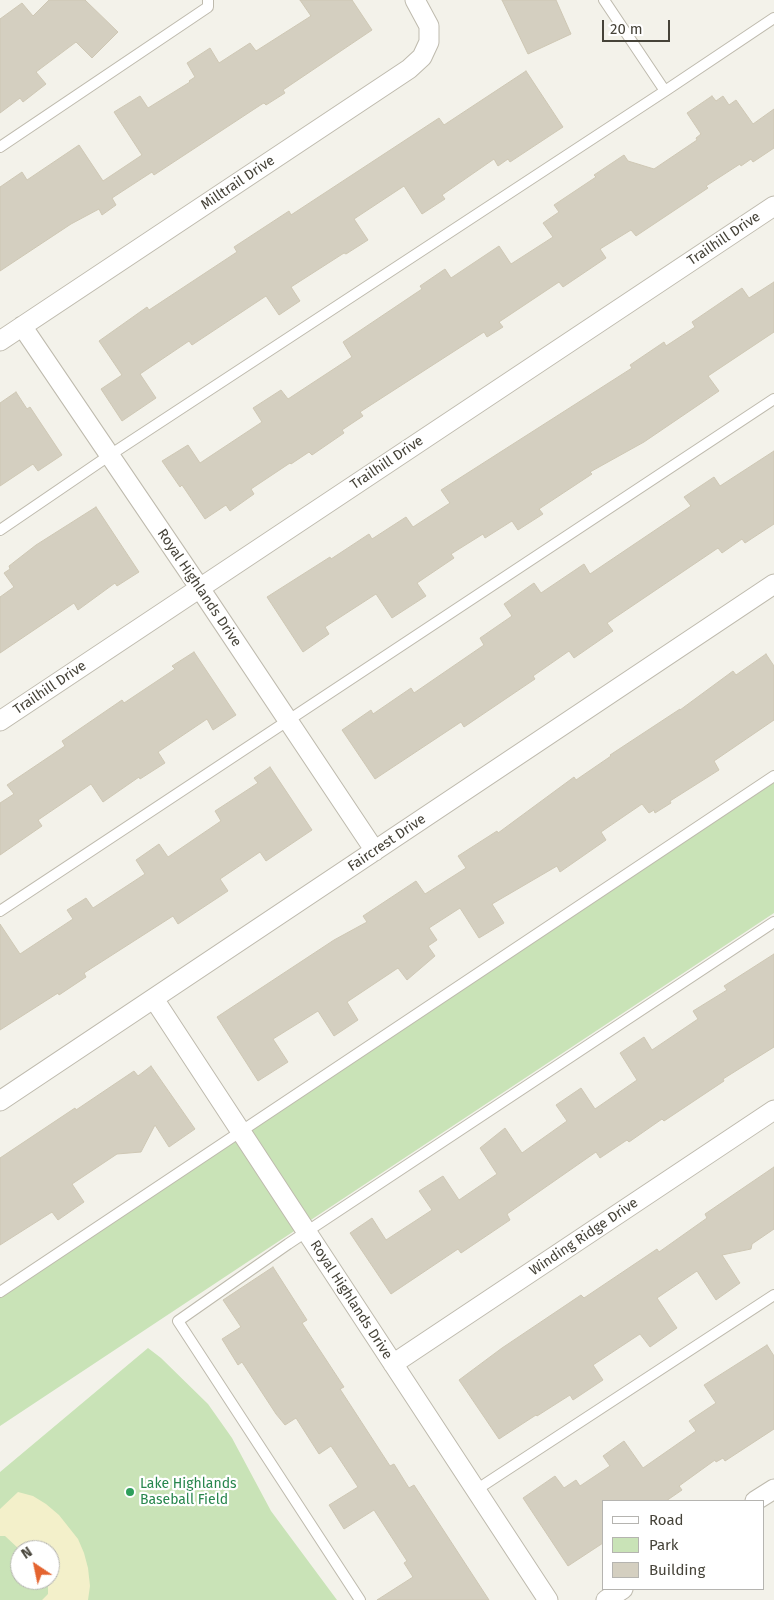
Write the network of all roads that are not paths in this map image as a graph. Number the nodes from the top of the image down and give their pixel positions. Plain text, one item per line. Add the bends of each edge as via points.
1 (208, 0) edge
2 (415, 0) edge
3 (604, 0) edge
4 (774, 18) edge
5 (665, 91) junction
6 (0, 147) edge
7 (774, 206) edge
8 (22, 326) junction
9 (0, 341) edge
10 (774, 399) edge
11 (110, 455) junction
12 (0, 530) edge
13 (774, 584) edge
14 (199, 587) junction
15 (0, 721) edge
16 (288, 721) junction
17 (774, 776) edge
18 (375, 851) junction
19 (0, 910) edge
20 (774, 922) edge
21 (154, 999) junction
22 (0, 1101) edge
23 (774, 1110) edge
24 (241, 1132) junction
25 (307, 1231) junction
26 (0, 1292) edge
27 (774, 1295) edge
28 (393, 1364) junction
29 (774, 1489) edge
30 (476, 1490) junction
31 (757, 1500) edge
32 (621, 1590) edge
33 (360, 1600) edge
34 (548, 1600) edge
35 (606, 1600) edge

1 - 6 lane via 208,7
2 - 8 street, Milltrail Drive via 429,26 429,42 422,57 409,69
3 - 5 lane
4 - 5 lane
5 - 11 lane
7 - 14 street, Trailhill Drive
8 - 9 street, Milltrail Drive
8 - 11 street, Royal Highlands Drive
10 - 16 lane
11 - 12 lane
11 - 14 street, Royal Highlands Drive
13 - 18 street, Faircrest Drive
14 - 15 street, Trailhill Drive
14 - 16 street, Royal Highlands Drive
16 - 18 street, Royal Highlands Drive
16 - 19 lane
17 - 24 lane
18 - 21 street, Faircrest Drive
20 - 25 lane
21 - 22 street, Faircrest Drive
21 - 24 street, Royal Highlands Drive
23 - 28 street, Winding Ridge Drive
24 - 25 street, Royal Highlands Drive
24 - 26 lane
25 - 28 street, Royal Highlands Drive
25 - 33 lane via 178,1321
27 - 30 lane
28 - 30 street, Royal Highlands Drive
29 - 31 street
30 - 34 street, Royal Highlands Drive
32 - 35 street

